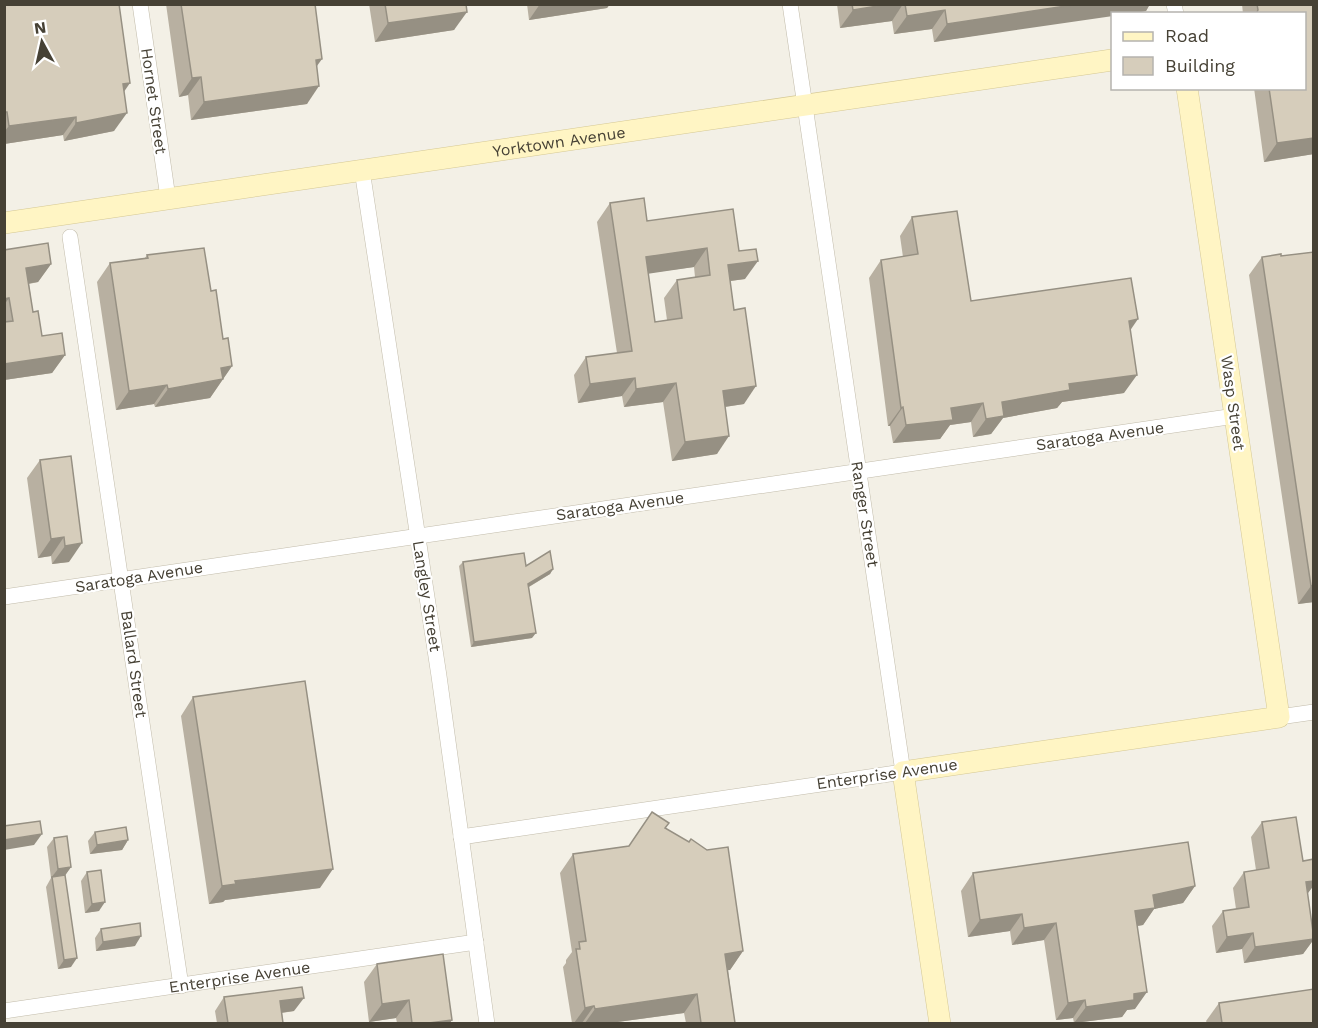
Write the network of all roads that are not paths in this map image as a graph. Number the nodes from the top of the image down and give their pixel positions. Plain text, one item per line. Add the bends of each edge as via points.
1 (140, 4) edge
2 (790, 4) edge
3 (1111, 60) edge
4 (1187, 90) edge
5 (805, 104) junction
6 (362, 170) junction
7 (168, 198) junction
8 (4, 223) edge
9 (70, 237) dead end
10 (1235, 416) junction
11 (858, 471) junction
12 (417, 535) junction
13 (121, 580) junction
14 (4, 597) edge
15 (1314, 712) edge
16 (1279, 717) junction
17 (903, 772) junction
18 (461, 837) junction
19 (476, 942) junction
20 (181, 986) junction
21 (4, 1011) edge
22 (487, 1023) edge
23 (940, 1023) edge

1 - 7 street, Hornet Street
2 - 5 street, Ranger Street
3 - 5 main road, Yorktown Avenue
4 - 10 main road, Wasp Street
5 - 6 main road, Yorktown Avenue
5 - 11 street, Ranger Street
6 - 7 main road, Yorktown Avenue
6 - 12 street, Langley Street
7 - 8 main road, Yorktown Avenue
9 - 13 street, Ballard Street
10 - 11 street, Saratoga Avenue
10 - 16 main road, Wasp Street
11 - 12 street, Saratoga Avenue
11 - 17 street, Ranger Street
12 - 13 street, Saratoga Avenue
12 - 18 street, Langley Street
13 - 14 street, Saratoga Avenue
13 - 20 street, Ballard Street
15 - 16 street, Enterprise Avenue
16 - 17 main road, Enterprise Avenue
17 - 18 street, Enterprise Avenue
17 - 23 main road, Ranger Street
18 - 19 street, Langley Street
19 - 20 street, Enterprise Avenue
19 - 22 street, Langley Street
20 - 21 street, Enterprise Avenue

